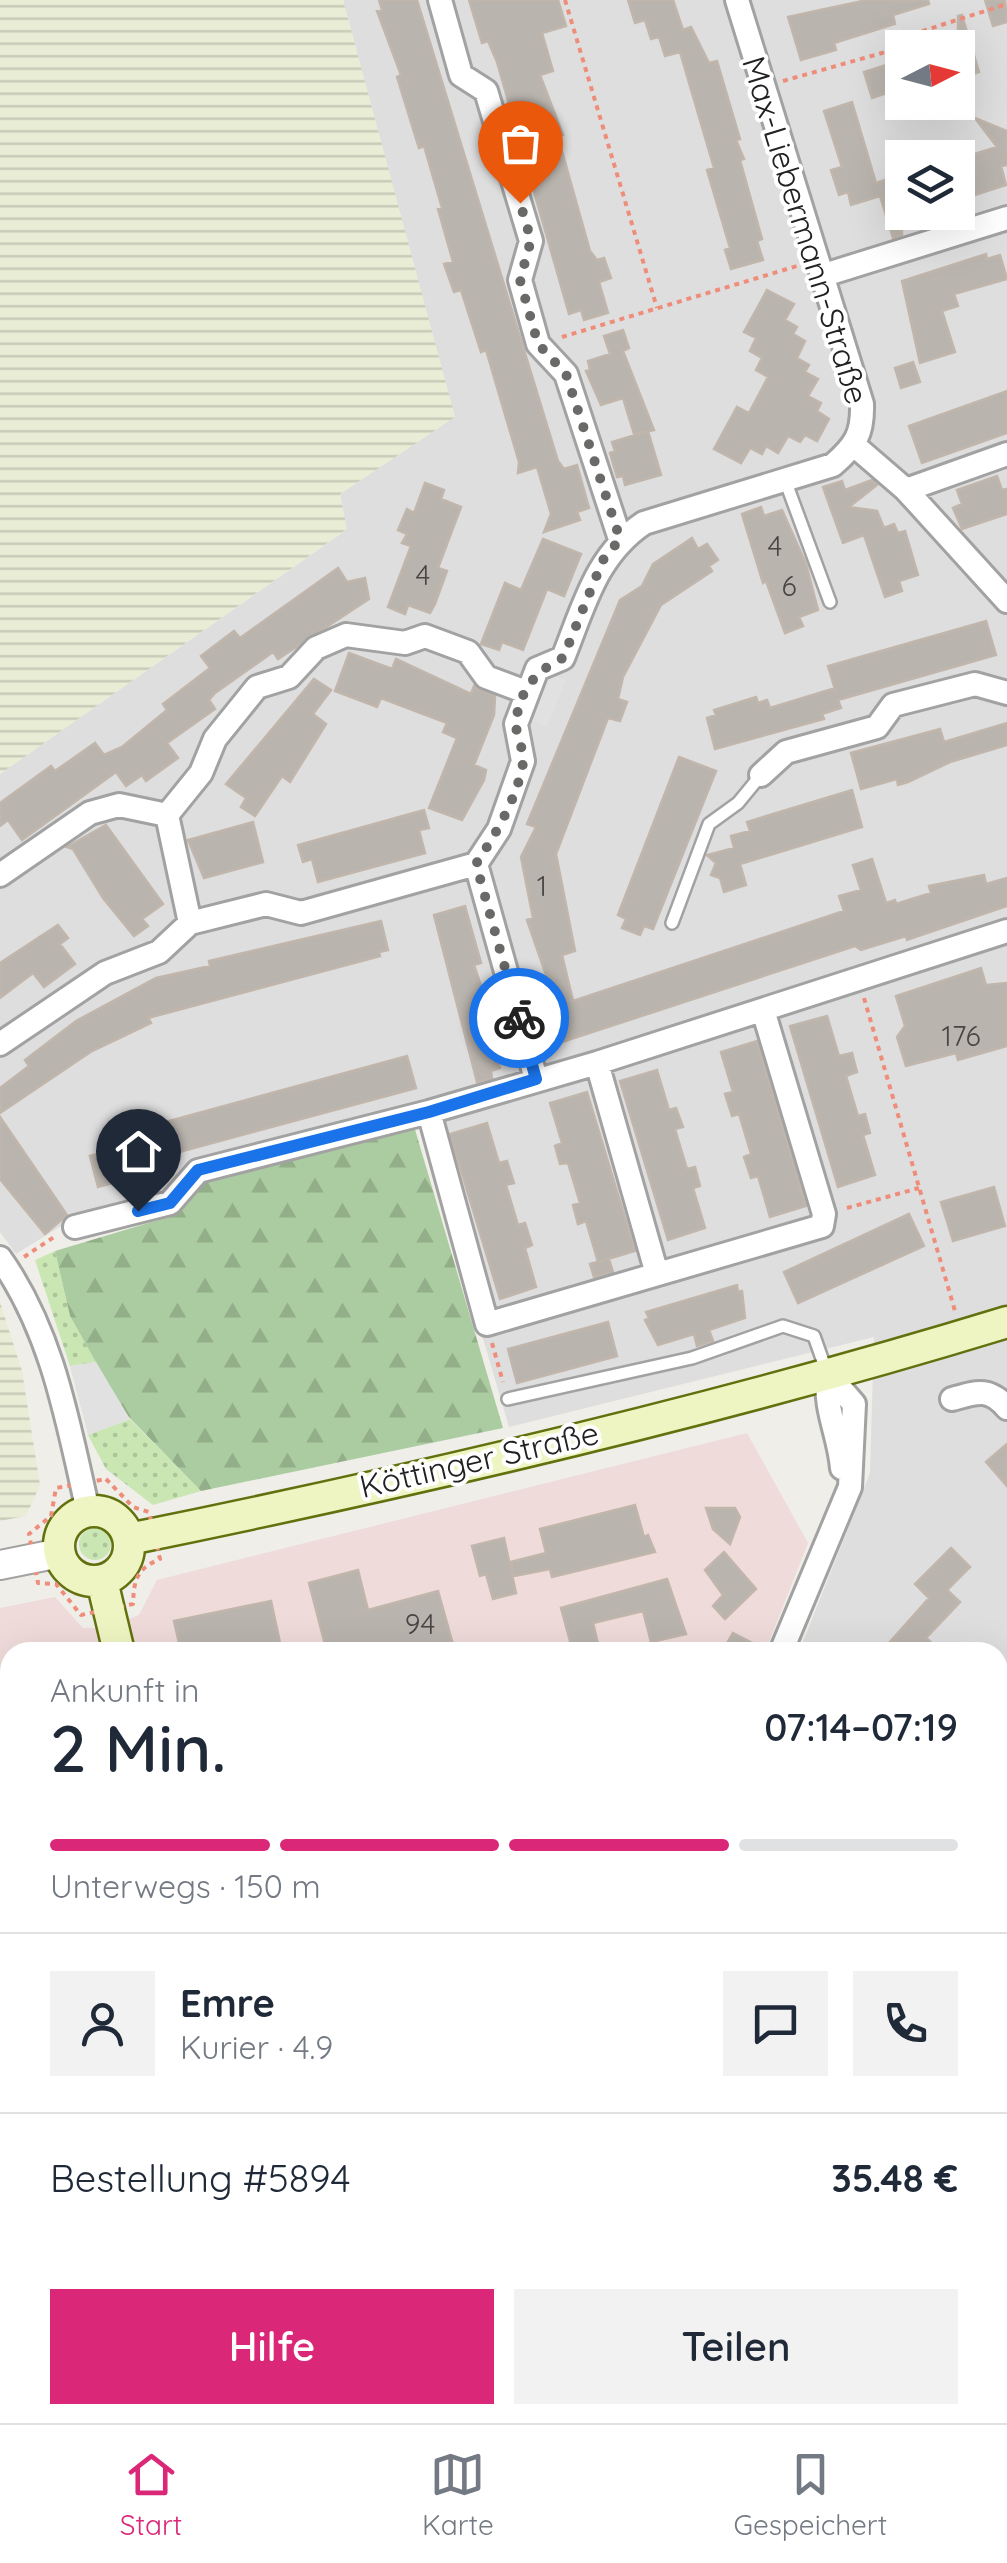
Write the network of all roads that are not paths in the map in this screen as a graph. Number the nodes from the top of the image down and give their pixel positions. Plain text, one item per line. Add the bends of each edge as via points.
1 (440, 0) edge
2 (737, 0) edge
3 (1007, 218) edge
4 (818, 268) junction
5 (854, 446) junction
6 (1007, 454) edge
7 (785, 480) junction
8 (906, 490) junction
9 (620, 539) junction
10 (1007, 600) edge
11 (830, 602) dead end
12 (526, 692) junction
13 (1007, 693) edge
14 (761, 776) joint
15 (167, 815) junction
16 (476, 864) junction
17 (0, 875) edge
18 (190, 922) junction
19 (672, 923) dead end
20 (1007, 930) edge
21 (763, 1010) junction
22 (0, 1044) edge
23 (597, 1063) junction
24 (536, 1079) junction
25 (429, 1112) junction
26 (76, 1227) road end
27 (4, 1263) edge
28 (658, 1274) junction
29 (1007, 1322) edge
30 (828, 1374) junction
31 (508, 1399) road end
32 (952, 1399) dead end
33 (1007, 1408) edge
34 (83, 1493) junction
35 (146, 1535) junction
36 (42, 1557) junction
37 (0, 1565) edge
38 (102, 1580) junction
39 (116, 1642) edge
40 (785, 1642) edge

1 - 9 street via 461,74 486,91 531,240 520,280 538,344 566,374
2 - 4 street, Max-Liebermann-Straße
3 - 4 street
4 - 5 street, Max-Liebermann-Straße via 862,404
5 - 7 street, Max-Liebermann-Straße via 833,465
5 - 8 street
6 - 8 street
7 - 9 street, Max-Liebermann-Straße via 644,523
7 - 11 lane
8 - 10 street
9 - 12 street via 603,560 563,658 537,669
12 - 15 street via 486,677 468,652 438,639 405,643 346,635 316,648 289,677 256,687
12 - 16 street via 516,724 524,761 499,829
13 - 14 street via 975,684 893,705 877,726 786,752
14 - 19 lane via 710,824
15 - 17 street via 119,805 90,814
15 - 18 street
16 - 18 street via 301,913 266,904
16 - 24 street
18 - 22 street via 158,952 105,974
20 - 21 street
21 - 23 street
21 - 28 street via 824,1214 822,1226
23 - 24 street
23 - 28 street
24 - 25 street
25 - 26 street via 198,1170 170,1203
25 - 28 street via 486,1324
27 - 34 street via 33,1310 54,1368
29 - 30 main road, Köttinger Straße
30 - 31 lane via 814,1336 783,1326 692,1358
30 - 35 main road, Köttinger Straße
30 - 40 street via 854,1404 850,1487
32 - 33 street via 981,1391 995,1394
34 - 35 main road
34 - 36 main road
35 - 38 main road via 124,1565
36 - 37 street
36 - 38 main road via 75,1576
38 - 39 main road

